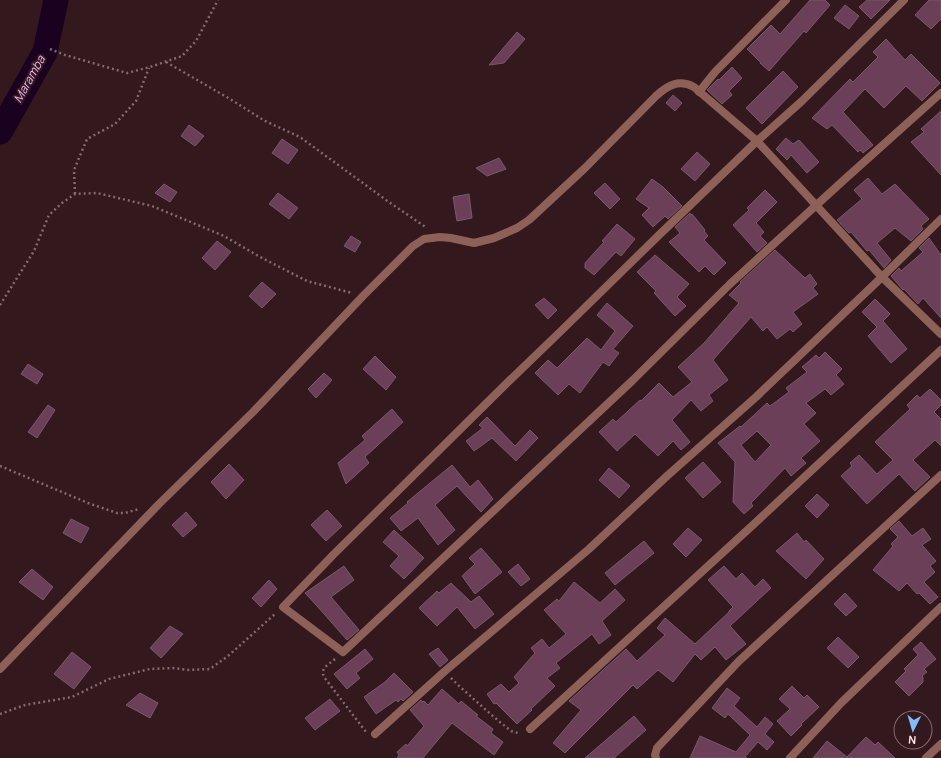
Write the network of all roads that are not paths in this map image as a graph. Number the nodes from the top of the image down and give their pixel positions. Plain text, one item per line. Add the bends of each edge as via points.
1 (786, 0) edge
2 (904, 0) edge
3 (699, 92) junction
4 (941, 93) edge
5 (757, 141) junction
6 (816, 206) junction
7 (941, 219) edge
8 (882, 277) junction
9 (941, 334) edge
10 (941, 350) edge
11 (941, 475) edge
12 (941, 606) edge
13 (0, 669) edge
14 (530, 729) road end
15 (375, 734) road end
16 (941, 744) edge
17 (656, 758) edge
18 (790, 758) edge
19 (926, 758) edge

1 - 3 street via 715,72
2 - 5 street via 802,101
3 - 5 street
3 - 13 street via 694,87 681,83 664,88 585,168 517,228 474,243 440,237 424,239 413,246
4 - 6 street
5 - 6 street
5 - 6 street via 509,381 283,607 344,652 633,380 730,284
6 - 8 street
7 - 8 street
8 - 9 street
8 - 15 street via 756,397 589,549
10 - 14 street
11 - 17 street via 740,660 657,748
12 - 18 street via 841,703
16 - 19 street

